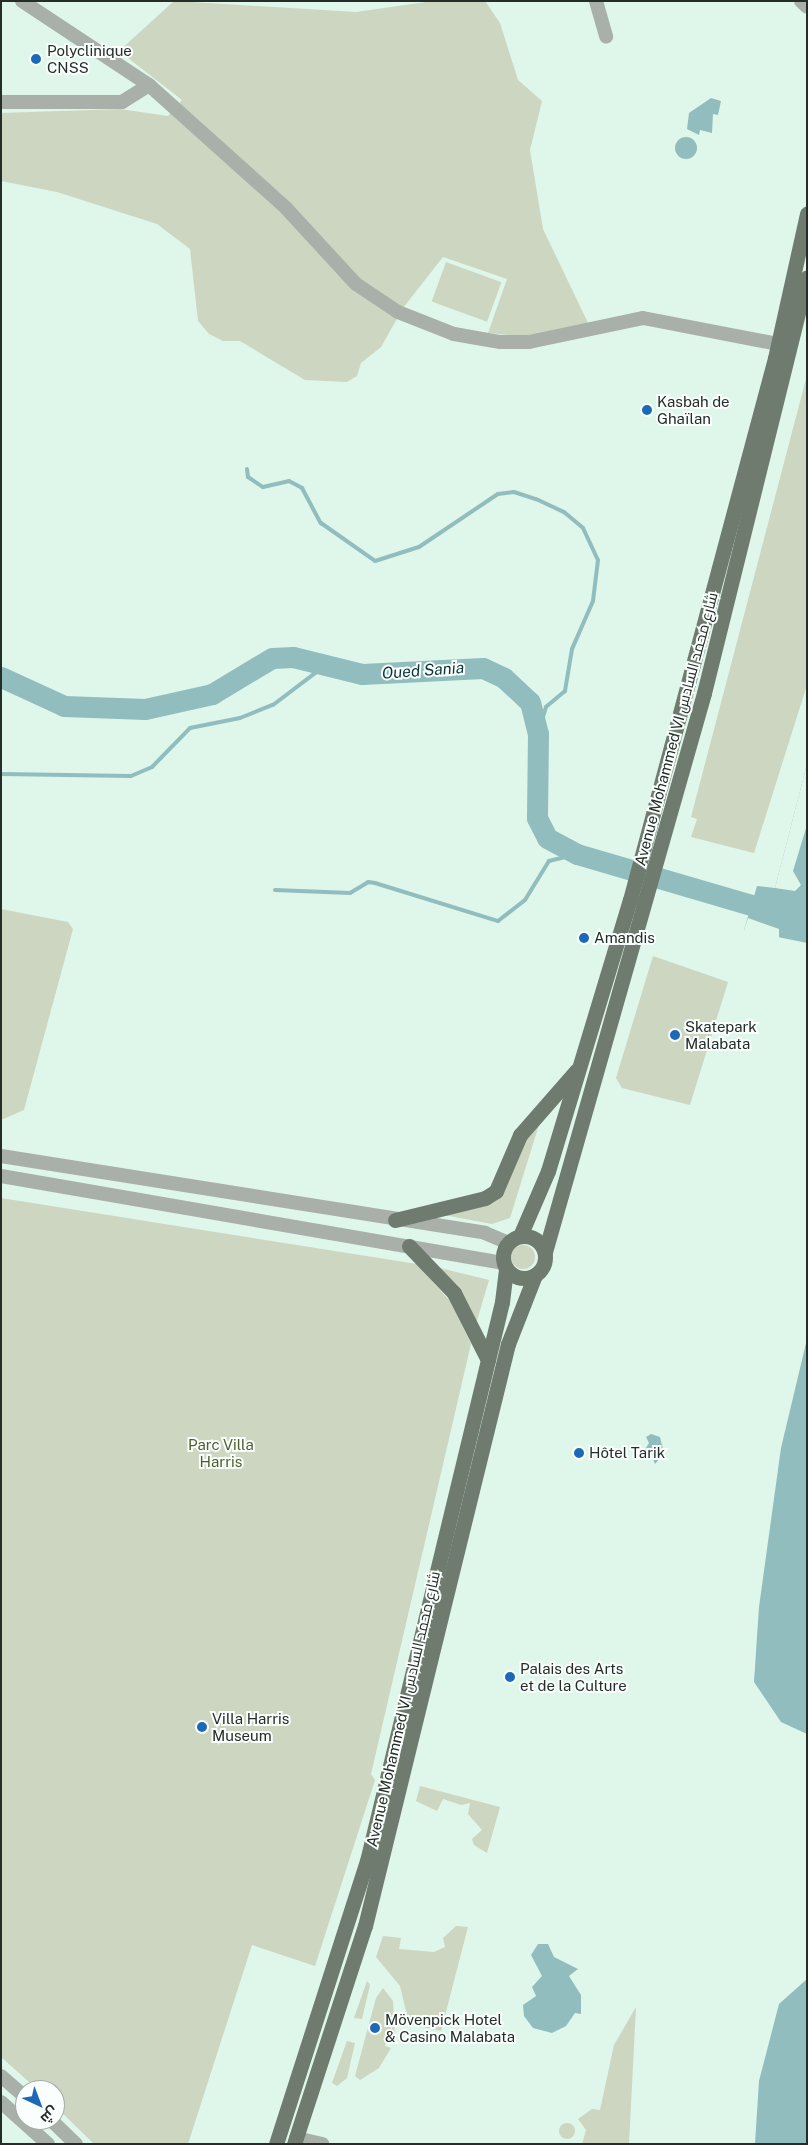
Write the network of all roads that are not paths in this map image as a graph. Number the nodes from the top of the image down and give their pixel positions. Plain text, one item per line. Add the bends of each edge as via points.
1 (22, 1) edge
2 (596, 1) edge
3 (801, 1) edge
4 (807, 6) edge
5 (606, 37) dead end
6 (148, 84) junction
7 (1, 102) edge
8 (807, 214) edge
9 (807, 278) edge
10 (778, 344) junction
11 (583, 1061) junction
12 (1, 1156) edge
13 (1, 1176) edge
14 (395, 1220) junction
15 (514, 1239) junction
16 (409, 1246) junction
17 (545, 1252) junction
18 (505, 1265) junction
19 (535, 1275) junction
20 (488, 1360) junction
21 (1, 2076) edge
22 (15, 2088) edge
23 (1, 2102) edge
24 (61, 2130) edge
25 (295, 2141) edge
26 (48, 2144) edge
27 (76, 2144) edge
28 (276, 2144) edge
29 (322, 2144) edge

1 - 6 street
2 - 5 street
3 - 4 street
6 - 7 street via 122,102
6 - 10 street via 279,202 356,284 419,321 476,339 529,342 628,320 659,319
8 - 10 main road, Avenue Mohammed VI شارع محمد السادس
9 - 17 main road, Avenue Mohammed VI شارع محمد السادس via 704,693
10 - 11 main road, Avenue Mohammed VI شارع محمد السادس via 630,900
11 - 14 main road via 520,1135 496,1191 484,1198
11 - 15 main road, Avenue Mohammed VI شارع محمد السادس via 548,1171
12 - 14 street
13 - 16 street
14 - 15 street
15 - 17 main road via 538,1241
15 - 18 main road
16 - 18 street
16 - 20 main road via 454,1293
17 - 19 main road via 544,1265
18 - 19 main road via 516,1276
18 - 20 main road, Avenue Mohammed VI شارع محمد السادس
19 - 25 main road, Avenue Mohammed VI شارع محمد السادس via 508,1344 365,1926
20 - 28 main road, Avenue Mohammed VI شارع محمد السادس via 367,1861
21 - 22 street
23 - 26 street
24 - 27 street
25 - 29 street

